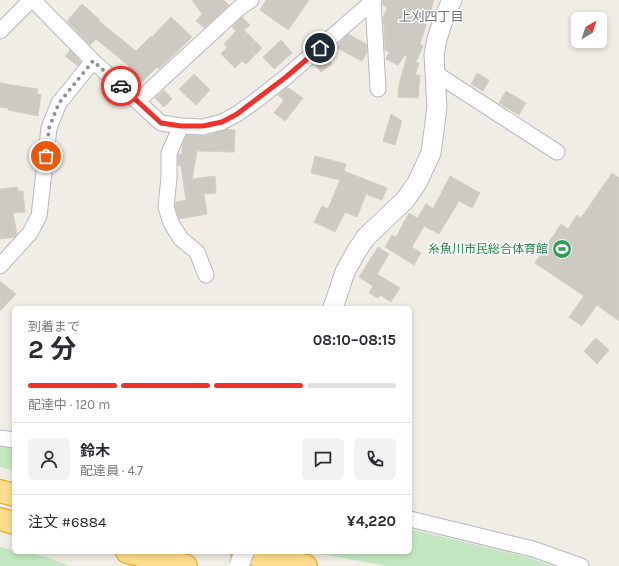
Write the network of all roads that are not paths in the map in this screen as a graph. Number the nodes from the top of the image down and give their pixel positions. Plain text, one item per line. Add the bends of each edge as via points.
1 (32, 0) edge
2 (251, 0) edge
3 (452, 0) edge
4 (374, 1) edge
5 (0, 31) edge
6 (93, 61) junction
7 (435, 73) junction
8 (378, 89) dead end
9 (138, 101) junction
10 (181, 126) junction
11 (557, 152) dead end
12 (0, 266) edge
13 (206, 275) dead end
14 (334, 306) edge
15 (0, 438) edge
16 (12, 440) edge
17 (0, 491) edge
18 (12, 494) edge
19 (0, 519) edge
20 (412, 519) edge
21 (12, 522) edge
22 (135, 554) edge
23 (242, 554) edge
24 (252, 554) edge
25 (186, 566) edge
26 (239, 566) edge
27 (306, 566) edge
28 (581, 566) edge

1 - 5 street
1 - 6 street
2 - 9 street via 239,8
3 - 7 street via 437,39 434,55
4 - 8 street
4 - 10 street via 286,77 237,114 222,122 203,126
6 - 9 street
6 - 12 street via 59,103 49,128 38,216 30,233
7 - 11 street
7 - 14 street via 437,106 431,153 406,200 366,237 356,252 345,272
9 - 10 street via 161,123
10 - 13 street via 169,153 166,207 171,223 181,239 197,252
15 - 16 street
17 - 18 highway
19 - 21 highway
20 - 28 street via 533,549
22 - 25 highway
23 - 26 street, bridge
24 - 27 highway

